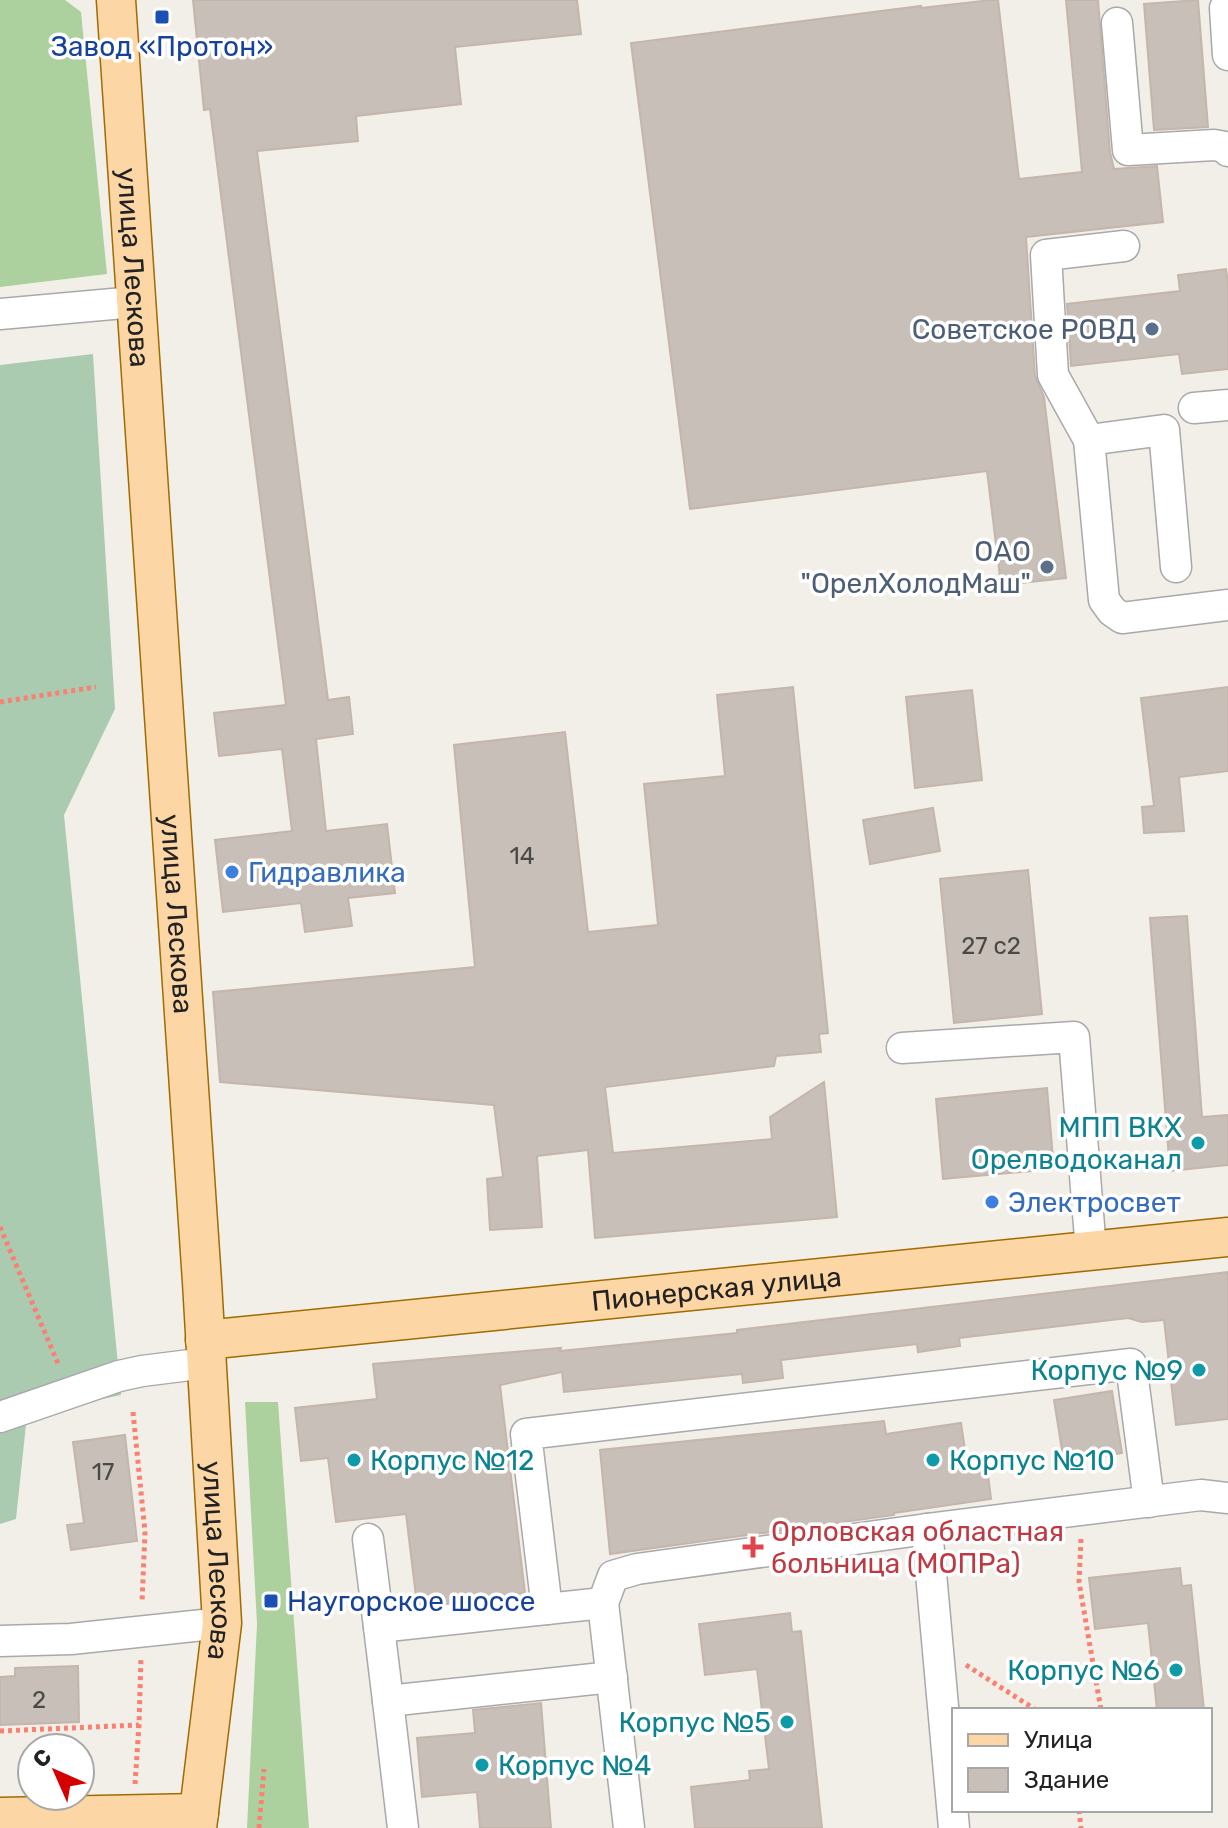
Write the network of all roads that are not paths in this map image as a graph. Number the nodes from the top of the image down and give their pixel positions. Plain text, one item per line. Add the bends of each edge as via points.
1 (116, 0) edge
2 (1225, 8) dead end
3 (1117, 23) dead end
4 (1228, 55) edge
5 (1228, 151) edge
6 (1124, 246) dead end
7 (135, 302) junction
8 (0, 314) edge
9 (1228, 405) edge
10 (1194, 408) dead end
11 (1089, 440) junction
12 (1176, 567) dead end
13 (1228, 605) edge
14 (902, 1048) dead end
15 (1228, 1237) edge
16 (1091, 1251) junction
17 (206, 1352) junction
18 (0, 1417) edge
19 (1228, 1498) edge
20 (1149, 1502) junction
21 (927, 1529) junction
22 (368, 1539) dead end
23 (603, 1603) junction
24 (547, 1609) junction
25 (222, 1623) junction
26 (379, 1627) junction
27 (0, 1641) edge
28 (612, 1677) junction
29 (388, 1701) junction
30 (952, 1807) edge
31 (0, 1817) edge
32 (198, 1820) edge
33 (403, 1828) edge
34 (629, 1828) edge

1 - 7 main road, улица Лескова
2 - 4 street
3 - 5 street via 1128,150 1214,145
6 - 11 street via 1046,255 1053,375
7 - 8 street
7 - 17 main road, улица Лескова
9 - 10 street
11 - 12 street via 1164,430
11 - 13 street via 1104,600 1112,611 1122,618
14 - 16 street via 1074,1037
15 - 16 main road, Пионерская улица
16 - 17 main road, Пионерская улица
17 - 18 street
17 - 25 main road, улица Лескова
19 - 20 street via 1201,1495
20 - 21 street
20 - 24 street via 1131,1364 526,1434
21 - 23 street via 637,1569 613,1576
21 - 30 street
22 - 26 street
23 - 24 street
23 - 28 street
24 - 26 street
25 - 27 street
25 - 32 main road, улица Лескова
26 - 29 street
28 - 29 street
28 - 34 street
29 - 33 street
31 - 32 main road via 133,1814

